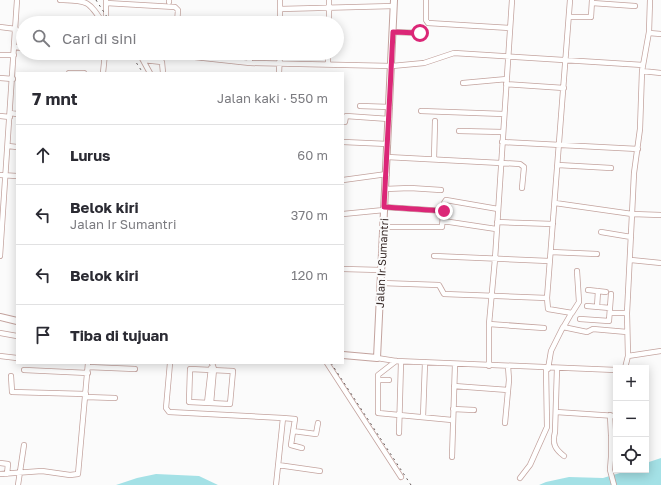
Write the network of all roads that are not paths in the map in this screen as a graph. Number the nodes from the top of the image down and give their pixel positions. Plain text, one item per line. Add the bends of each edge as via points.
1 (17, 0) edge
2 (61, 0) edge
3 (280, 0) edge
4 (329, 0) edge
5 (426, 0) edge
6 (512, 0) edge
7 (570, 0) edge
8 (650, 0) edge
9 (106, 1) edge
10 (592, 2) edge
11 (394, 3) edge
12 (635, 6) dead end
13 (329, 8) junction
14 (280, 9) junction
15 (16, 16) edge
16 (98, 16) edge
17 (106, 16) edge
18 (178, 16) edge
19 (280, 16) edge
20 (329, 16) edge
21 (570, 17) junction
22 (0, 27) edge
23 (510, 28) junction
24 (16, 29) joint
25 (393, 32) junction
26 (420, 33) dead end
27 (649, 33) junction
28 (661, 34) edge
29 (15, 47) joint
30 (0, 55) edge
31 (14, 55) junction
32 (508, 57) junction
33 (104, 60) edge
34 (143, 60) joint
35 (222, 60) edge
36 (250, 60) edge
37 (280, 60) edge
38 (328, 60) edge
39 (566, 60) junction
40 (250, 63) junction
41 (280, 64) junction
42 (328, 64) junction
43 (643, 65) junction
44 (392, 66) junction
45 (642, 71) junction
46 (103, 72) edge
47 (149, 72) edge
48 (163, 72) edge
49 (280, 72) edge
50 (661, 73) edge
51 (0, 78) edge
52 (14, 80) edge
53 (507, 82) junction
54 (463, 83) dead end
55 (564, 88) junction
56 (360, 106) dead end
57 (390, 107) junction
58 (422, 111) dead end
59 (16, 114) edge
60 (504, 114) junction
61 (10, 115) junction
62 (0, 116) edge
63 (389, 119) junction
64 (435, 121) dead end
65 (344, 122) edge
66 (459, 131) dead end
67 (503, 132) junction
68 (344, 142) edge
69 (502, 142) junction
70 (388, 144) junction
71 (8, 146) junction
72 (559, 146) junction
73 (16, 147) edge
74 (638, 149) junction
75 (387, 157) junction
76 (434, 159) junction
77 (501, 162) junction
78 (558, 165) junction
79 (610, 168) dead end
80 (386, 174) junction
81 (0, 175) edge
82 (6, 175) junction
83 (16, 176) edge
84 (344, 180) edge
85 (522, 188) dead end
86 (385, 189) junction
87 (441, 190) dead end
88 (555, 203) junction
89 (384, 209) junction
90 (498, 209) junction
91 (444, 211) junction
92 (344, 214) edge
93 (632, 214) junction
94 (661, 215) edge
95 (443, 221) junction
96 (497, 222) junction
97 (553, 224) junction
98 (384, 227) junction
99 (496, 230) junction
100 (601, 232) dead end
101 (631, 237) junction
102 (1, 240) edge
103 (551, 252) junction
104 (597, 254) dead end
105 (0, 256) edge
106 (434, 256) dead end
107 (495, 259) junction
108 (631, 260) junction
109 (549, 261) junction
110 (661, 263) edge
111 (344, 269) edge
112 (381, 270) junction
113 (578, 271) dead end
114 (381, 283) junction
115 (588, 290) dead end
116 (598, 291) junction
117 (606, 292) dead end
118 (611, 294) dead end
119 (491, 295) junction
120 (547, 298) junction
121 (587, 306) dead end
122 (597, 307) junction
123 (610, 310) junction
124 (627, 313) junction
125 (571, 314) junction
126 (0, 317) edge
127 (580, 319) dead end
128 (16, 321) edge
129 (489, 324) junction
130 (564, 326) junction
131 (544, 328) dead end
132 (627, 332) junction
133 (0, 333) edge
134 (16, 336) edge
135 (661, 351) edge
136 (344, 355) edge
137 (0, 356) edge
138 (628, 356) junction
139 (16, 358) edge
140 (377, 358) junction
141 (399, 362) junction
142 (425, 363) junction
143 (170, 364) edge
144 (328, 364) edge
145 (454, 364) junction
146 (88, 365) edge
147 (626, 365) edge
148 (489, 366) junction
149 (508, 366) junction
150 (212, 367) edge
151 (547, 368) junction
152 (557, 368) junction
153 (135, 369) dead end
154 (24, 370) dead end
155 (613, 370) edge
156 (88, 373) junction
157 (11, 376) dead end
158 (378, 380) junction
159 (389, 380) dead end
160 (454, 386) junction
161 (508, 390) junction
162 (86, 396) junction
163 (115, 398) dead end
164 (209, 403) junction
165 (453, 409) junction
166 (474, 410) dead end
167 (556, 412) junction
168 (399, 415) junction
169 (610, 415) junction
170 (613, 416) edge
171 (423, 417) junction
172 (283, 418) junction
173 (452, 420) junction
174 (318, 423) dead end
175 (505, 423) dead end
176 (293, 431) junction
177 (399, 433) dead end
178 (613, 437) edge
179 (24, 446) dead end
180 (302, 448) dead end
181 (564, 456) dead end
182 (452, 457) dead end
183 (0, 463) edge
184 (278, 465) junction
185 (320, 471) dead end
186 (20, 473) junction
187 (0, 474) edge
188 (7, 474) junction
189 (401, 477) dead end
190 (520, 478) dead end
191 (18, 485) edge
192 (276, 485) edge
193 (614, 485) edge

1 - 15 street
2 - 16 street via 83,1 90,4
3 - 14 street
4 - 13 street
5 - 23 street via 428,23
6 - 23 street
7 - 21 street
8 - 27 street
9 - 17 street
9 - 18 street via 175,7 178,10
10 - 12 street
10 - 21 street via 591,18
11 - 13 street
11 - 25 main road, Jalan Ir Sumantri
13 - 14 street
13 - 20 street
14 - 19 street
21 - 39 street
22 - 24 street
23 - 32 street
24 - 29 street
25 - 26 street
25 - 44 main road, Jalan Ir Sumantri
27 - 28 street
27 - 43 street
29 - 31 street
30 - 31 street
31 - 52 street
32 - 39 street
32 - 44 street via 454,53 422,64
32 - 53 street
33 - 46 street
34 - 47 street
34 - 48 street via 162,62
35 - 40 street
36 - 40 street
37 - 41 street
38 - 42 street
39 - 43 street
39 - 55 street
40 - 41 street
41 - 42 street
41 - 49 street
42 - 44 street
43 - 45 street
44 - 57 main road, Jalan Ir Sumantri
45 - 50 street
45 - 74 street
51 - 52 street
52 - 61 street
53 - 54 street
53 - 55 street
53 - 60 street
55 - 72 street
56 - 57 street
57 - 63 main road, Jalan Ir Sumantri
58 - 60 street
59 - 61 street
60 - 67 street
61 - 62 street
61 - 71 street
63 - 65 street via 346,116
63 - 70 main road, Jalan Ir Sumantri
64 - 76 street
66 - 67 street
67 - 69 street
68 - 70 street
69 - 72 street
69 - 77 street
70 - 75 main road, Jalan Ir Sumantri
71 - 73 street
71 - 82 street
72 - 74 street
72 - 78 street
74 - 93 street
75 - 76 street
75 - 80 main road, Jalan Ir Sumantri
76 - 77 street
77 - 85 street via 523,165
77 - 90 street
78 - 79 street
78 - 88 street
80 - 84 street
80 - 86 main road, Jalan Ir Sumantri
81 - 82 street
82 - 83 street
82 - 102 street
86 - 87 street
86 - 89 main road, Jalan Ir Sumantri
88 - 93 street
88 - 97 street
89 - 91 street
89 - 92 street
89 - 98 main road, Jalan Ir Sumantri
90 - 91 street via 446,200
90 - 96 street
91 - 95 street
93 - 94 street
93 - 101 street
95 - 98 street via 442,227
95 - 99 street
96 - 97 street
96 - 99 street
97 - 103 street
98 - 112 main road, Jalan Ir Sumantri
99 - 107 street
100 - 101 street
101 - 108 street
102 - 105 street
103 - 104 street
103 - 109 street
106 - 107 street
107 - 109 street
107 - 119 street
108 - 110 street
108 - 124 street
109 - 120 street
111 - 112 street
112 - 114 main road, Jalan Ir Sumantri
113 - 125 street via 579,302
114 - 119 street via 439,285 444,294
114 - 140 main road, Jalan Ir Sumantri
115 - 116 street
116 - 117 street
116 - 122 street
118 - 123 street
119 - 120 street
119 - 129 street
120 - 125 street via 548,309
121 - 122 street
122 - 123 street
123 - 124 street
123 - 127 street via 609,321
124 - 132 street
125 - 130 street
126 - 128 main road
129 - 131 street
129 - 148 street
130 - 132 street via 587,332
130 - 151 street via 551,351
132 - 138 street
133 - 134 street
135 - 138 street
136 - 140 main road
137 - 139 street
138 - 147 street
140 - 141 street
141 - 142 street
141 - 158 street via 379,374
141 - 168 street
142 - 145 street
142 - 171 street
143 - 172 street via 166,408 169,412
144 - 189 street
145 - 148 street
145 - 160 street
146 - 153 street
146 - 156 street
148 - 149 street
149 - 151 street
149 - 161 street
150 - 164 street
150 - 164 street via 190,370 189,402
150 - 164 street via 233,370 231,403
151 - 152 street
151 - 190 street via 547,427 530,465
152 - 155 street
152 - 167 street
154 - 156 street
156 - 162 street
157 - 162 street via 12,392
158 - 159 street
158 - 168 street via 377,412
160 - 161 street
160 - 165 street
161 - 175 street
162 - 163 street
162 - 186 street via 78,474 42,471
165 - 166 street
165 - 173 street
167 - 169 street
167 - 181 street via 553,444
168 - 171 street
168 - 177 street
169 - 170 street
169 - 178 street
171 - 173 street
172 - 176 street via 295,419
172 - 184 street
173 - 182 street
174 - 176 street via 317,434
176 - 180 street via 291,445
178 - 193 street via 610,470
179 - 186 street
183 - 188 street via 8,464
184 - 185 street
184 - 192 street
186 - 188 street
186 - 191 street
187 - 188 street

